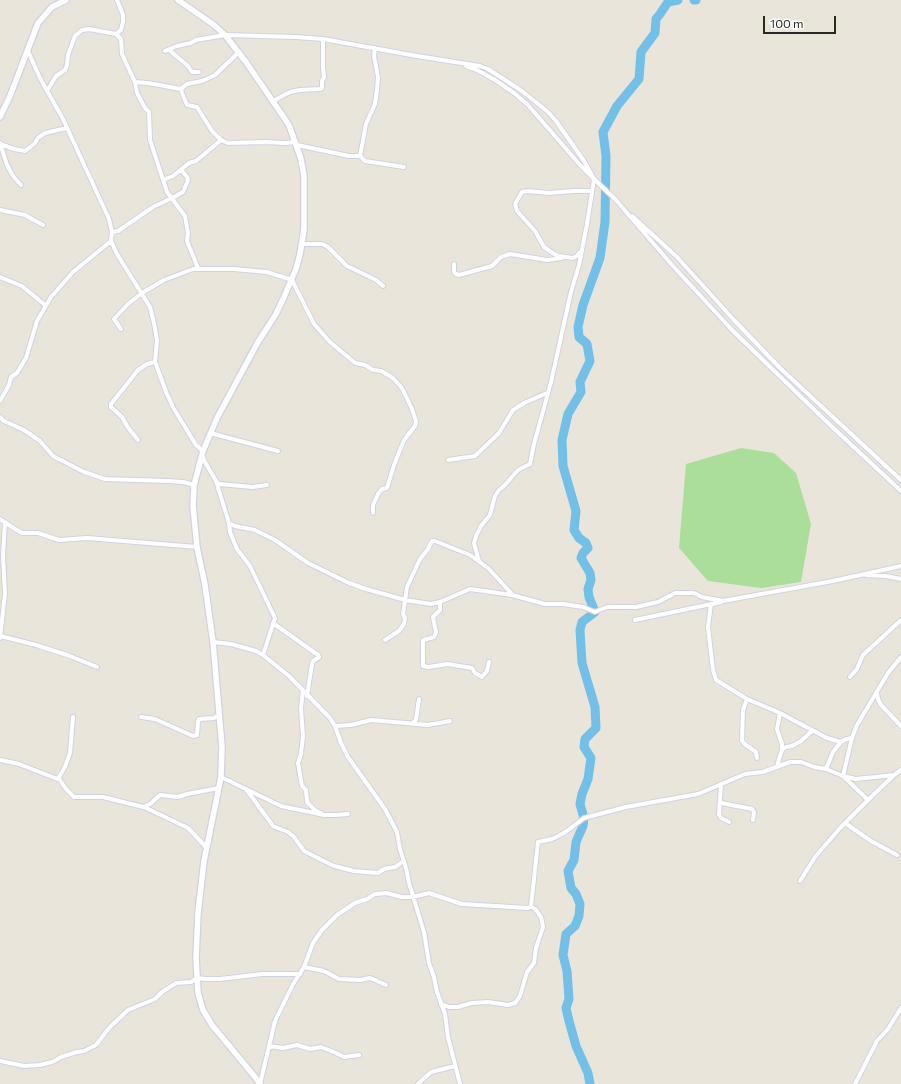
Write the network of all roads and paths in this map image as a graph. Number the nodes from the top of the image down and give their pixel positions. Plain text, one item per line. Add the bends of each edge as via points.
1 (66, 0) edge
2 (117, 0) edge
3 (178, 0) edge
4 (116, 34) junction
5 (225, 35) junction
6 (324, 39) junction
7 (27, 48) junction
8 (375, 48) junction
9 (239, 52) junction
10 (458, 63) junction
11 (199, 72) dead end
12 (135, 82) junction
13 (181, 89) junction
14 (47, 91) junction
15 (273, 101) junction
16 (0, 117) edge
17 (67, 128) junction
18 (221, 140) junction
19 (0, 143) edge
20 (296, 144) junction
21 (360, 156) junction
22 (404, 167) dead end
23 (181, 170) junction
24 (594, 179) junction
25 (163, 180) junction
26 (21, 185) dead end
27 (592, 191) junction
28 (172, 198) junction
29 (616, 200) junction
30 (0, 210) edge
31 (44, 225) dead end
32 (112, 232) junction
33 (111, 241) junction
34 (302, 244) junction
35 (580, 252) junction
36 (564, 258) junction
37 (454, 264) dead end
38 (198, 268) junction
39 (0, 277) edge
40 (292, 280) junction
41 (383, 286) dead end
42 (142, 293) junction
43 (45, 305) junction
44 (121, 328) dead end
45 (155, 362) junction
46 (547, 393) junction
47 (0, 401) edge
48 (0, 417) edge
49 (210, 433) junction
50 (138, 440) dead end
51 (278, 451) dead end
52 (203, 453) junction
53 (448, 460) dead end
54 (901, 480) edge
55 (216, 481) junction
56 (267, 485) dead end
57 (194, 486) junction
58 (901, 491) edge
59 (373, 513) dead end
60 (0, 520) edge
61 (5, 523) junction
62 (229, 523) junction
63 (197, 547) junction
64 (479, 561) junction
65 (901, 566) edge
66 (860, 575) junction
67 (901, 579) edge
68 (512, 595) junction
69 (405, 600) junction
70 (723, 601) junction
71 (440, 602) junction
72 (711, 604) junction
73 (635, 620) dead end
74 (901, 620) edge
75 (273, 623) junction
76 (0, 637) edge
77 (385, 640) dead end
78 (213, 642) junction
79 (263, 655) junction
80 (901, 657) edge
81 (489, 662) dead end
82 (97, 667) dead end
83 (850, 677) dead end
84 (303, 690) junction
85 (877, 693) junction
86 (307, 696) junction
87 (419, 699) dead end
88 (747, 699) junction
89 (780, 713) junction
90 (219, 716) junction
91 (73, 717) dead end
92 (141, 717) dead end
93 (450, 721) dead end
94 (413, 723) junction
95 (335, 726) junction
96 (901, 726) edge
97 (812, 731) junction
98 (852, 738) junction
99 (841, 742) junction
100 (782, 750) junction
101 (757, 758) dead end
102 (0, 760) edge
103 (777, 766) junction
104 (826, 768) junction
105 (901, 770) edge
106 (894, 775) junction
107 (843, 776) junction
108 (221, 777) junction
109 (60, 780) junction
110 (721, 784) junction
111 (219, 788) junction
112 (246, 789) junction
113 (868, 800) junction
114 (721, 804) junction
115 (144, 807) junction
116 (348, 814) dead end
117 (324, 815) junction
118 (753, 820) dead end
119 (729, 822) dead end
120 (845, 823) junction
121 (206, 847) junction
122 (897, 855) dead end
123 (404, 861) junction
124 (800, 881) dead end
125 (413, 897) junction
126 (531, 906) junction
127 (304, 967) junction
128 (300, 974) junction
129 (197, 978) junction
130 (386, 985) dead end
131 (441, 1004) junction
132 (901, 1008) edge
133 (269, 1046) junction
134 (359, 1055) dead end
135 (0, 1062) edge
136 (455, 1066) junction
137 (260, 1084) edge
138 (418, 1084) edge
139 (460, 1084) edge
140 (855, 1084) edge

1 - 7 street via 52,7 41,18
2 - 4 street via 123,22 121,30
3 - 5 street
4 - 12 street via 121,39 122,54
4 - 14 street via 82,30 75,36 65,70 56,76
5 - 6 street
5 - 9 street
5 - 11 street via 196,40 167,50 192,72
6 - 8 street
6 - 15 street via 322,88 290,92
7 - 14 street
7 - 16 street
8 - 10 street
8 - 21 street via 377,90 375,104 366,124
9 - 13 street via 215,75 187,84
9 - 15 street
10 - 24 street via 477,70 514,93 538,115
10 - 24 street via 488,69 536,102 556,121
12 - 13 street
12 - 25 street via 141,102 149,112 150,140
13 - 18 street via 187,105 197,107
14 - 17 street
15 - 20 street via 288,124
17 - 19 street via 45,133 25,151
17 - 32 street via 109,219
18 - 20 street via 228,143
18 - 23 street via 202,157
19 - 26 street via 7,166
20 - 21 street via 349,156
20 - 34 street via 304,176
21 - 22 street via 365,161
23 - 25 street
23 - 28 street via 188,180 183,192
24 - 27 street
24 - 29 street
25 - 28 street
27 - 35 street
27 - 36 street via 549,193 528,190 522,192 515,204 517,211 535,231 544,247
28 - 32 street via 153,207 118,231
28 - 38 street via 185,216 187,241
29 - 54 street via 676,257 780,368
29 - 58 street via 733,331
30 - 31 street via 25,215
32 - 33 street
33 - 42 street
33 - 43 street via 72,272
34 - 40 street
34 - 41 street via 328,246 347,266
35 - 36 street via 573,258
35 - 46 street
36 - 37 street via 547,260 510,254 501,257 492,266 459,275 454,272
38 - 40 street via 267,272
38 - 42 street via 164,280
39 - 43 street via 22,286
40 - 49 street
40 - 59 street via 314,324 329,341 355,363 381,371 393,378 402,388 412,409 415,426 404,440 387,488 382,489 373,505
42 - 44 street via 115,317 114,320
42 - 45 street via 150,307 154,323 157,340
43 - 47 street via 33,329 26,358 17,373 11,377
45 - 50 street via 138,370 111,404 111,408 122,417
45 - 52 street via 174,409
46 - 53 street via 513,410 499,433 475,456
46 - 64 street via 530,464 518,470 499,490 490,515 476,536 474,544
48 - 57 street via 40,441 53,456 84,472 105,479 183,482
49 - 51 street
49 - 52 street
52 - 55 street
52 - 57 street
55 - 56 street via 219,484 253,487
55 - 62 street
57 - 63 street via 193,520
60 - 61 street
61 - 63 street via 22,533 38,533 59,540 87,538
61 - 76 street via 5,594
62 - 69 street via 256,530 276,540 308,562 348,583
62 - 75 street via 237,549 250,566 271,608 275,618
63 - 78 street
64 - 68 street
64 - 69 street via 463,551 432,541 407,587
65 - 66 street
66 - 67 street
66 - 70 street
68 - 70 street via 545,604 563,604 595,612 607,607 636,607 658,602 675,593 694,593
68 - 71 street via 470,589
69 - 71 street via 431,604
69 - 77 street via 404,624 399,631
70 - 72 street
71 - 81 street via 440,610 433,617 436,632 434,637 423,640 423,666 448,664 472,668 482,677
72 - 73 street
72 - 88 street via 708,627 714,676 718,682
74 - 83 street via 863,655
75 - 79 street
75 - 86 street via 319,657 312,664
76 - 82 street via 36,645
78 - 79 street via 231,644
78 - 90 street
79 - 84 street
80 - 85 street
84 - 86 street
84 - 117 street via 303,736 298,763 307,802
85 - 96 street via 881,705
85 - 98 street via 864,711
86 - 95 street
87 - 94 street via 416,720
88 - 89 street
88 - 101 street via 743,710 742,740 756,752
89 - 97 street
89 - 100 street via 777,729
90 - 92 street via 199,719 197,735 193,736 155,719
90 - 108 street
91 - 109 street via 70,753 59,776
93 - 94 street via 428,725
94 - 95 street via 371,720
95 - 123 street via 348,757 385,809 397,832
97 - 99 street
97 - 100 street via 801,741
98 - 99 street
98 - 107 street
99 - 104 street
100 - 103 street
102 - 109 street via 19,764
103 - 104 street via 801,762
103 - 110 street via 763,772 744,774
104 - 107 street
105 - 106 street
106 - 107 street via 856,779
106 - 113 street
107 - 113 street
108 - 111 street
108 - 112 street
109 - 115 street via 74,797 103,797
110 - 114 street
110 - 126 street via 698,794 626,807 584,818 560,835 538,842
111 - 115 street via 178,797 160,795
111 - 121 street
112 - 117 street via 281,806
112 - 123 street via 273,826 288,832 304,851 334,866 378,873
113 - 120 street
114 - 118 street via 752,809
114 - 119 street via 719,815
115 - 121 street via 188,828
116 - 117 street
120 - 122 street
120 - 124 street via 815,857
121 - 129 street via 198,913
123 - 125 street
125 - 126 street via 429,893 462,904 528,908
125 - 127 street via 375,894 351,905 322,930 313,943
125 - 131 street
126 - 131 street via 541,917 543,926 534,963 527,972 520,996 515,1003 472,1003 458,1007
127 - 128 street
127 - 130 street via 324,971 339,979 370,978
128 - 129 street via 262,974 206,980
128 - 133 street via 292,984 275,1021
129 - 135 street via 191,982 176,983 155,999 128,1010 96,1045 84,1052 76,1052 40,1065 24,1066
129 - 137 street via 200,1002 207,1018
131 - 136 street
132 - 140 street via 877,1042
133 - 134 street via 283,1048 297,1045 310,1049 321,1047 344,1057
133 - 137 street
136 - 138 street via 431,1072
136 - 139 street

